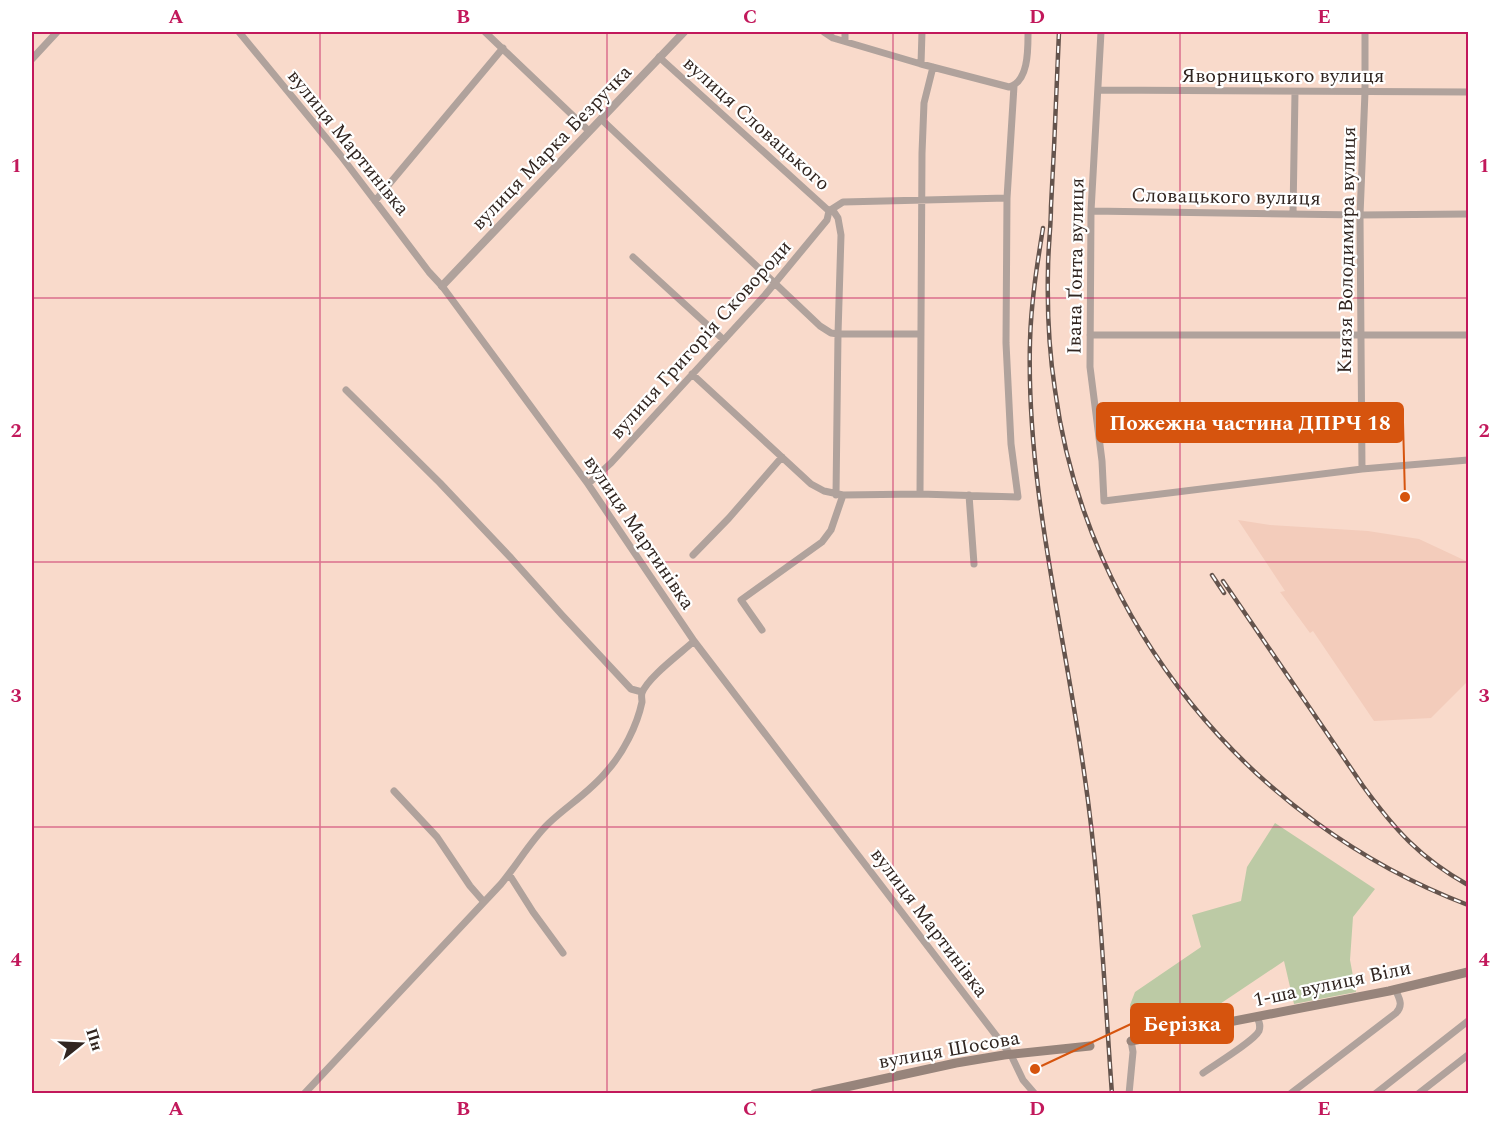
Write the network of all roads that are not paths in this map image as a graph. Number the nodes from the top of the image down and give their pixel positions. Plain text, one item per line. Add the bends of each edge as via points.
1 (57, 32) edge
2 (239, 32) edge
3 (485, 32) edge
4 (684, 32) edge
5 (824, 32) edge
6 (845, 32) edge
7 (922, 32) edge
8 (1028, 32) edge
9 (1101, 32) edge
10 (1365, 32) edge
11 (845, 41) junction
12 (503, 48) junction
13 (659, 57) junction
14 (32, 59) edge
15 (921, 64) junction
16 (933, 67) junction
17 (1014, 86) junction
18 (1098, 90) junction
19 (1295, 92) junction
20 (1365, 92) junction
21 (1468, 92) edge
22 (601, 119) junction
23 (589, 131) junction
24 (1007, 198) junction
25 (921, 200) junction
26 (375, 201) junction
27 (831, 210) junction
28 (1091, 211) junction
29 (1293, 214) junction
30 (1468, 214) edge
31 (1360, 215) junction
32 (633, 257) dead end
33 (776, 283) junction
34 (442, 286) junction
35 (838, 334) junction
36 (921, 334) junction
37 (1090, 335) junction
38 (1360, 336) junction
39 (1468, 336) edge
40 (724, 340) junction
41 (692, 374) junction
42 (346, 390) dead end
43 (782, 458) junction
44 (1468, 460) edge
45 (1362, 469) junction
46 (588, 484) junction
47 (920, 494) junction
48 (839, 495) junction
49 (969, 495) junction
50 (693, 555) dead end
51 (974, 564) dead end
52 (762, 630) dead end
53 (694, 641) junction
54 (642, 692) junction
55 (394, 791) dead end
56 (509, 874) junction
57 (484, 902) junction
58 (563, 953) dead end
59 (1468, 972) edge
60 (1395, 989) junction
61 (1257, 1017) junction
62 (1468, 1021) edge
63 (1131, 1041) joint
64 (1090, 1046) dead end
65 (1011, 1055) junction
66 (1468, 1055) edge
67 (1203, 1072) dead end
68 (838, 1091) edge
69 (304, 1094) edge
70 (814, 1094) edge
71 (1035, 1094) edge
72 (1129, 1094) edge
73 (1290, 1094) edge
74 (1375, 1094) edge
75 (1418, 1094) edge

1 - 14 street
2 - 26 street, вулиця Мартинівка
3 - 12 street
4 - 13 street, вулиця Марка Безручка
5 - 11 street
6 - 11 street
7 - 15 street
8 - 17 street via 1024,71
9 - 18 street, Івана Ґонта вулиця
10 - 20 street, Князя Володимира вулиця
11 - 15 street
12 - 23 street
12 - 26 street
13 - 22 street, вулиця Марка Безручка
13 - 27 street, вулиця Словацького
15 - 16 street
16 - 17 street via 1003,87
16 - 25 street via 924,103
17 - 24 street
18 - 19 street, Яворницького вулиця
18 - 28 street, Івана Ґонта вулиця
19 - 20 street, Яворницького вулиця
19 - 29 street
20 - 21 street, Яворницького вулиця
20 - 31 street, Князя Володимира вулиця
22 - 23 street, вулиця Марка Безручка
22 - 33 street
23 - 34 street, вулиця Марка Безручка
24 - 25 street
24 - 49 street via 1006,343 1018,497
25 - 27 street via 843,202
25 - 36 street
26 - 34 street, вулиця Мартинівка
27 - 33 street, вулиця Григорія Сковороди
27 - 35 street via 838,218 841,235
28 - 29 street, Словацького вулиця
28 - 37 street, Івана Ґонта вулиця
29 - 31 street, Словацького вулиця
30 - 31 street, Словацького вулиця
31 - 38 street, Князя Володимира вулиця
32 - 40 street
33 - 35 street via 820,326
33 - 40 street, вулиця Григорія Сковороди
34 - 46 street, вулиця Мартинівка
35 - 36 street
35 - 48 street
36 - 47 street
37 - 38 street
37 - 45 street, Івана Ґонта вулиця via 1104,501
38 - 39 street
38 - 45 street, Князя Володимира вулиця
40 - 41 street, вулиця Григорія Сковороди
41 - 43 street
41 - 46 street, вулиця Григорія Сковороди
42 - 54 street via 511,558 631,689
43 - 48 street via 811,484
43 - 50 street
44 - 45 street
46 - 53 street, вулиця Мартинівка
47 - 48 street
47 - 49 street
48 - 52 street via 831,530 822,542 741,600
49 - 51 street
53 - 54 street
53 - 65 street, вулиця Мартинівка
54 - 56 street via 630,737 607,771 534,839
55 - 57 street via 436,837
56 - 57 street
56 - 58 street
57 - 69 street
59 - 60 main road, 1-ша вулиця Віли
60 - 61 main road, 1-ша вулиця Віли
60 - 73 street via 1401,1002 1396,1013
61 - 63 main road, 1-ша вулиця Віли
61 - 67 street via 1260,1028 1254,1037
62 - 74 street
63 - 72 street
64 - 65 main road, вулиця Шосова
65 - 68 main road, вулиця Шосова via 956,1063
65 - 71 street, вулиця Мартинівка
66 - 75 street
68 - 70 main road, вулиця Шосова

